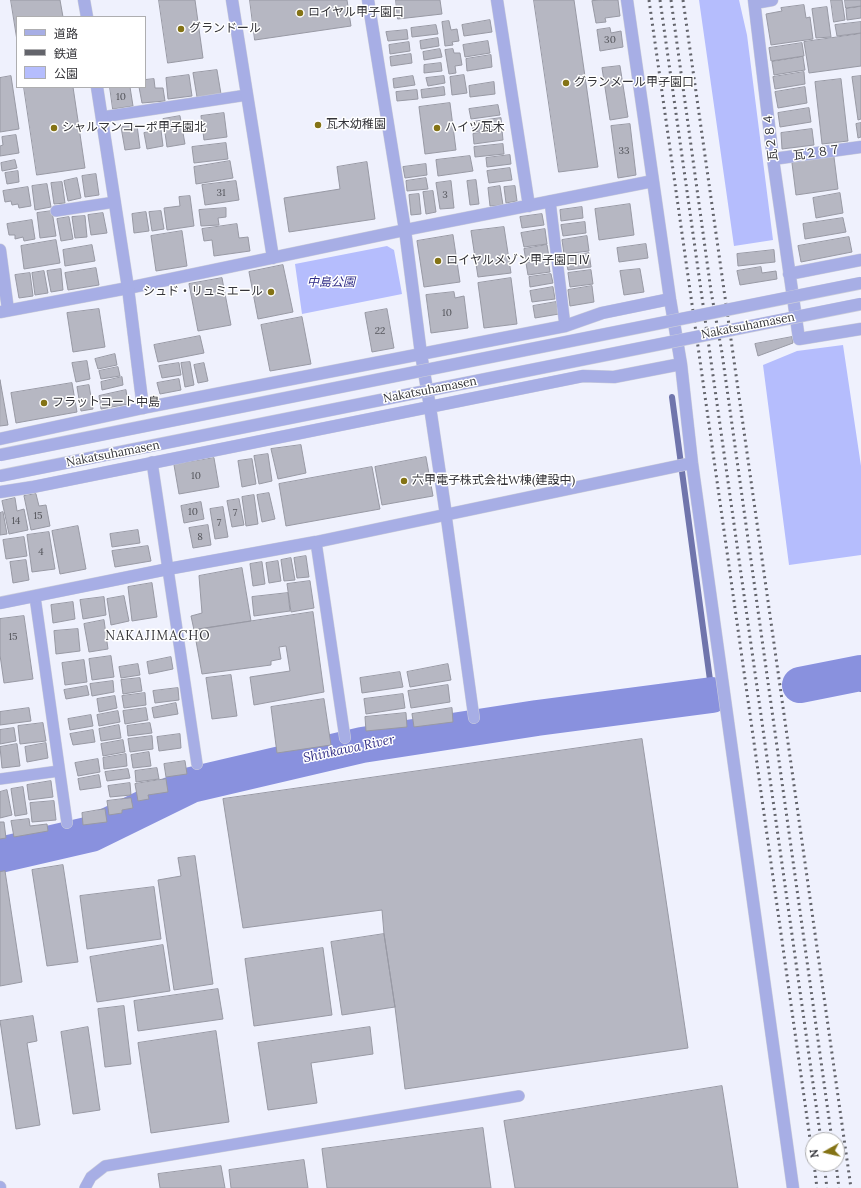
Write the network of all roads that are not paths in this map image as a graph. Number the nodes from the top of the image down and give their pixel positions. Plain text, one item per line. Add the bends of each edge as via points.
1 (84, 0) edge
2 (232, 0) edge
3 (368, 0) edge
4 (497, 0) edge
5 (627, 0) edge
6 (772, 0) edge
7 (755, 1) edge
8 (87, 16) edge
9 (97, 88) edge
10 (247, 95) junction
11 (102, 117) junction
12 (861, 147) edge
13 (773, 159) junction
14 (653, 181) junction
15 (115, 202) junction
16 (550, 202) junction
17 (529, 206) junction
18 (56, 211) dead end
19 (405, 230) junction
20 (0, 250) edge
21 (273, 258) junction
22 (861, 260) edge
23 (789, 274) junction
24 (861, 283) edge
25 (128, 288) junction
26 (670, 299) junction
27 (861, 304) edge
28 (4, 311) edge
29 (565, 326) junction
30 (861, 328) edge
31 (421, 354) junction
32 (682, 364) junction
33 (430, 407) junction
34 (143, 408) junction
35 (0, 439) edge
36 (0, 455) edge
37 (152, 462) junction
38 (692, 463) junction
39 (0, 476) edge
40 (0, 492) edge
41 (446, 515) junction
42 (316, 542) junction
43 (168, 569) junction
44 (35, 597) junction
45 (0, 603) edge
46 (474, 718) dead end
47 (345, 738) dead end
48 (197, 764) dead end
49 (59, 772) junction
50 (0, 779) edge
51 (67, 823) dead end
52 (519, 1096) dead end
53 (85, 1188) edge
54 (793, 1188) edge

1 - 8 street
2 - 10 street
3 - 19 street
4 - 17 street
5 - 14 street
6 - 7 street
7 - 13 street, 瓦２８４
9 - 11 street
10 - 11 lane
10 - 21 street
11 - 15 street
12 - 13 street, 瓦２８７
13 - 23 street, 瓦２８４
14 - 16 street
14 - 26 street
15 - 18 lane
15 - 25 street
16 - 17 street
16 - 29 lane
17 - 19 street
19 - 21 street
19 - 31 street
20 - 28 street
21 - 25 street
22 - 23 street
23 - 30 street, 瓦２８４ via 799,339
24 - 36 street, Nakatsuhamasen, bridge
25 - 28 street
25 - 34 street
26 - 29 street via 602,313
26 - 32 street
27 - 39 street, Nakatsuhamasen, bridge
29 - 31 street
31 - 33 street
31 - 34 street
32 - 33 street via 614,377 583,376
32 - 38 street
33 - 37 street
33 - 41 street
34 - 35 street
37 - 40 street
37 - 43 lane
38 - 41 street
38 - 54 street
41 - 42 street
41 - 46 lane
42 - 43 street
42 - 47 lane
43 - 44 street
43 - 48 lane
44 - 45 street
44 - 49 lane
49 - 50 lane
49 - 51 lane
52 - 53 lane via 105,1166 91,1177

